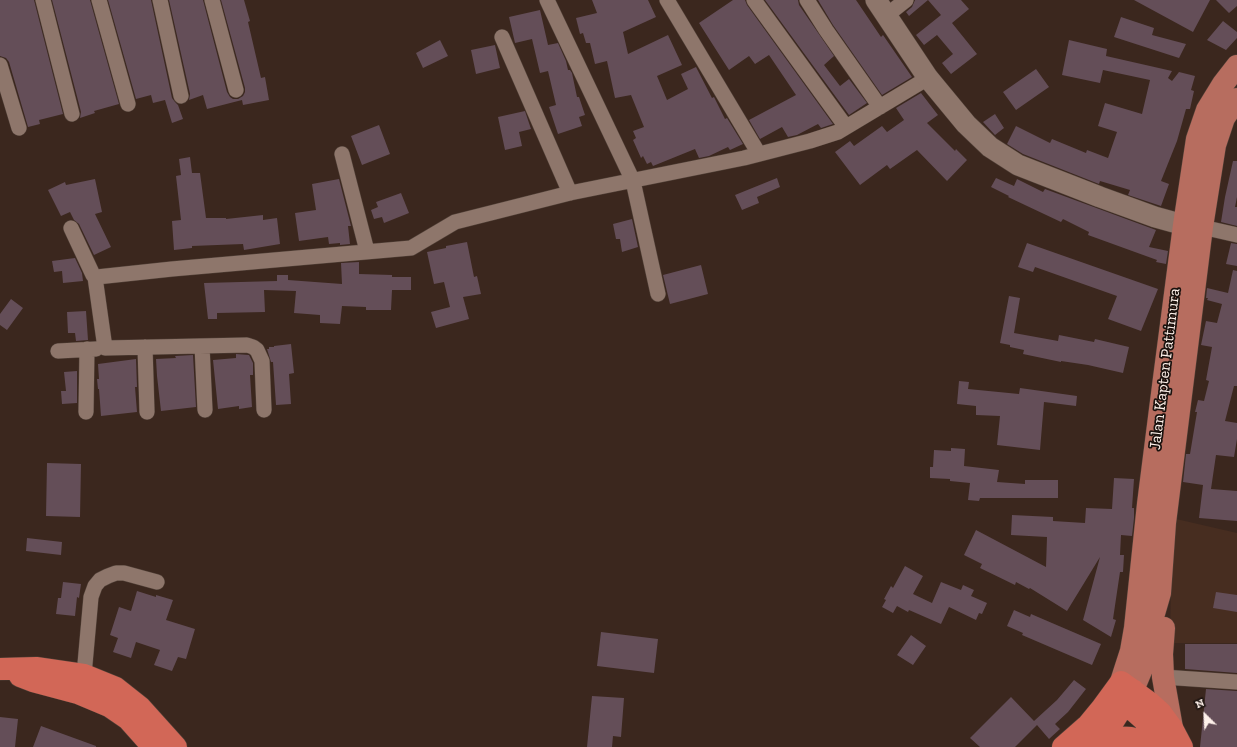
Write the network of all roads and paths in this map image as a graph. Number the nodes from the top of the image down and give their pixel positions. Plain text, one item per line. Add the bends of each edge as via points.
1 (43, 0) edge
2 (99, 0) edge
3 (160, 0) edge
4 (212, 0) edge
5 (547, 0) edge
6 (667, 0) edge
7 (754, 0) edge
8 (806, 0) edge
9 (906, 0) edge
10 (882, 8) edge
11 (502, 37) dead end
12 (0, 65) edge
13 (1237, 66) edge
14 (928, 78) junction
15 (236, 90) dead end
16 (181, 96) dead end
17 (1237, 99) edge
18 (128, 104) dead end
19 (880, 107) junction
20 (72, 114) dead end
21 (846, 127) junction
22 (19, 128) dead end
23 (342, 154) dead end
24 (759, 154) junction
25 (633, 180) junction
26 (570, 193) junction
27 (1193, 226) junction
28 (71, 228) dead end
29 (1237, 235) edge
30 (367, 251) junction
31 (95, 277) junction
32 (658, 294) dead end
33 (202, 346) junction
34 (145, 347) junction
35 (105, 348) junction
36 (87, 349) junction
37 (58, 351) dead end
38 (1176, 358) junction
39 (205, 410) dead end
40 (264, 410) dead end
41 (86, 412) dead end
42 (148, 412) dead end
43 (157, 582) dead end
44 (1160, 593) junction
45 (1, 669) edge
46 (84, 674) junction
47 (1163, 677) junction
48 (1237, 682) edge
49 (1123, 692) junction
50 (1172, 728) junction
51 (1093, 743) edge
52 (153, 747) edge
53 (176, 747) edge
54 (1063, 747) edge
55 (1156, 747) edge
56 (1162, 747) edge
57 (1182, 747) edge

1 - 20 street
2 - 18 street
3 - 16 street
4 - 15 street
5 - 25 street
6 - 24 street
7 - 21 street
8 - 19 street
9 - 10 street
10 - 14 street
11 - 26 street
12 - 22 street
13 - 27 main road, Jalan Kapten Pattimura via 1207,110 1197,139
14 - 19 street
14 - 27 street via 977,136 1018,165 1100,198 1155,217
17 - 27 main road, Jalan Kapten Pattimura via 1224,118
19 - 21 street
21 - 24 street via 810,141
23 - 30 street
24 - 25 street
25 - 26 street
25 - 32 street
26 - 30 street via 455,222 411,248
27 - 29 street
27 - 38 main road, Jalan Kapten Pattimura
28 - 31 street
30 - 31 street
31 - 35 street
33 - 34 street
33 - 39 street
33 - 40 street via 247,345 256,350 262,361
34 - 35 street
34 - 42 street
35 - 36 street
36 - 37 street
36 - 41 street
38 - 44 main road, Jalan Kapten Pattimura
38 - 49 main road, Jalan Kapten Pattimura via 1148,504 1135,628
43 - 46 street via 116,573 100,580 95,586 91,597
44 - 47 main road via 1165,619
44 - 49 main road, Jalan Kapten Pattimura via 1146,659
45 - 46 highway via 36,668
45 - 52 highway via 78,693 109,706 128,719
46 - 53 highway via 116,688 129,697
47 - 48 street
47 - 50 main road
49 - 50 highway via 1161,713
49 - 51 highway via 1114,720
49 - 54 highway via 1102,708 1088,725
49 - 56 highway
50 - 57 highway
51 - 55 highway via 1112,737 1132,738

